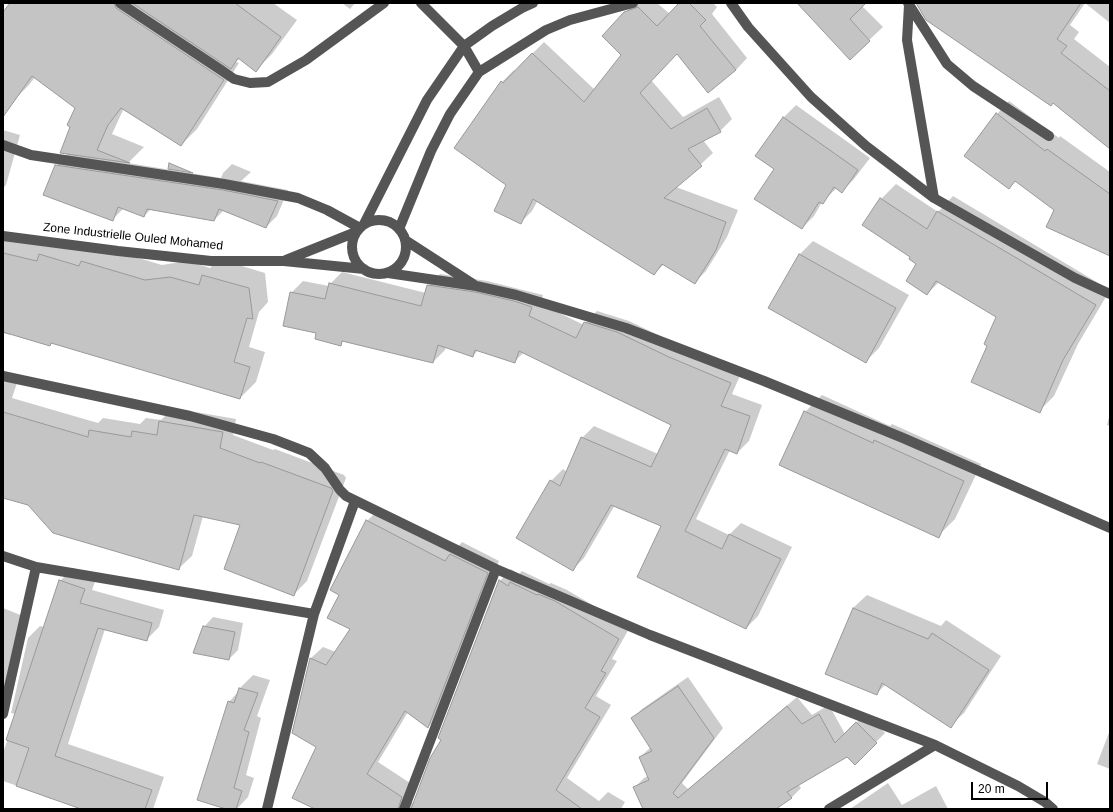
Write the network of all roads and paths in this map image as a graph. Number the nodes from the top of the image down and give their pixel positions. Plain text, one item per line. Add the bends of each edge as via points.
1 (120, 3) edge
2 (384, 3) edge
3 (421, 3) edge
4 (533, 3) edge
5 (633, 3) edge
6 (731, 3) edge
7 (908, 4) edge
8 (464, 46) junction
9 (479, 72) junction
10 (1049, 136) dead end
11 (3, 145) edge
12 (934, 198) junction
13 (360, 228) junction
14 (399, 228) junction
15 (3, 236) edge
16 (405, 240) junction
17 (284, 261) junction
18 (364, 269) junction
19 (388, 272) junction
20 (476, 286) junction
21 (1110, 294) edge
22 (3, 376) edge
23 (355, 501) junction
24 (1110, 528) edge
25 (3, 556) edge
26 (36, 567) junction
27 (496, 569) junction
28 (314, 614) junction
29 (3, 714) edge
30 (935, 745) junction
31 (267, 809) edge
32 (404, 809) edge
33 (829, 809) edge
34 (1052, 809) edge

1 - 2 street via 234,78 250,83 268,82 306,60
3 - 8 street
4 - 8 street via 492,26
5 - 9 street via 570,20 546,30
6 - 12 street via 748,27 811,97 866,146
7 - 10 street via 947,64 972,86
7 - 12 street via 907,40
8 - 9 street
8 - 13 street via 427,100
9 - 14 street via 443,126
11 - 13 street via 30,156 217,183 298,198
12 - 21 street via 1075,278
13 - 14 street via 373,220 382,220
13 - 17 street, Zone Industrielle Ouled Mohamed
13 - 18 street via 353,240 352,248 354,257
14 - 16 street
15 - 17 street, Zone Industrielle Ouled Mohamed via 211,261
16 - 19 street via 404,256 395,269
16 - 20 street
17 - 18 street, Zone Industrielle Ouled Mohamed
18 - 19 street via 371,273
19 - 20 street
20 - 24 street via 516,295 626,328 750,375
22 - 23 street via 190,416 273,439 309,453 325,468 340,490
23 - 27 street
23 - 28 street
25 - 26 street
26 - 28 street
26 - 29 street
27 - 30 street via 650,635
27 - 32 street
28 - 31 street
30 - 33 street
30 - 34 street via 1018,786

